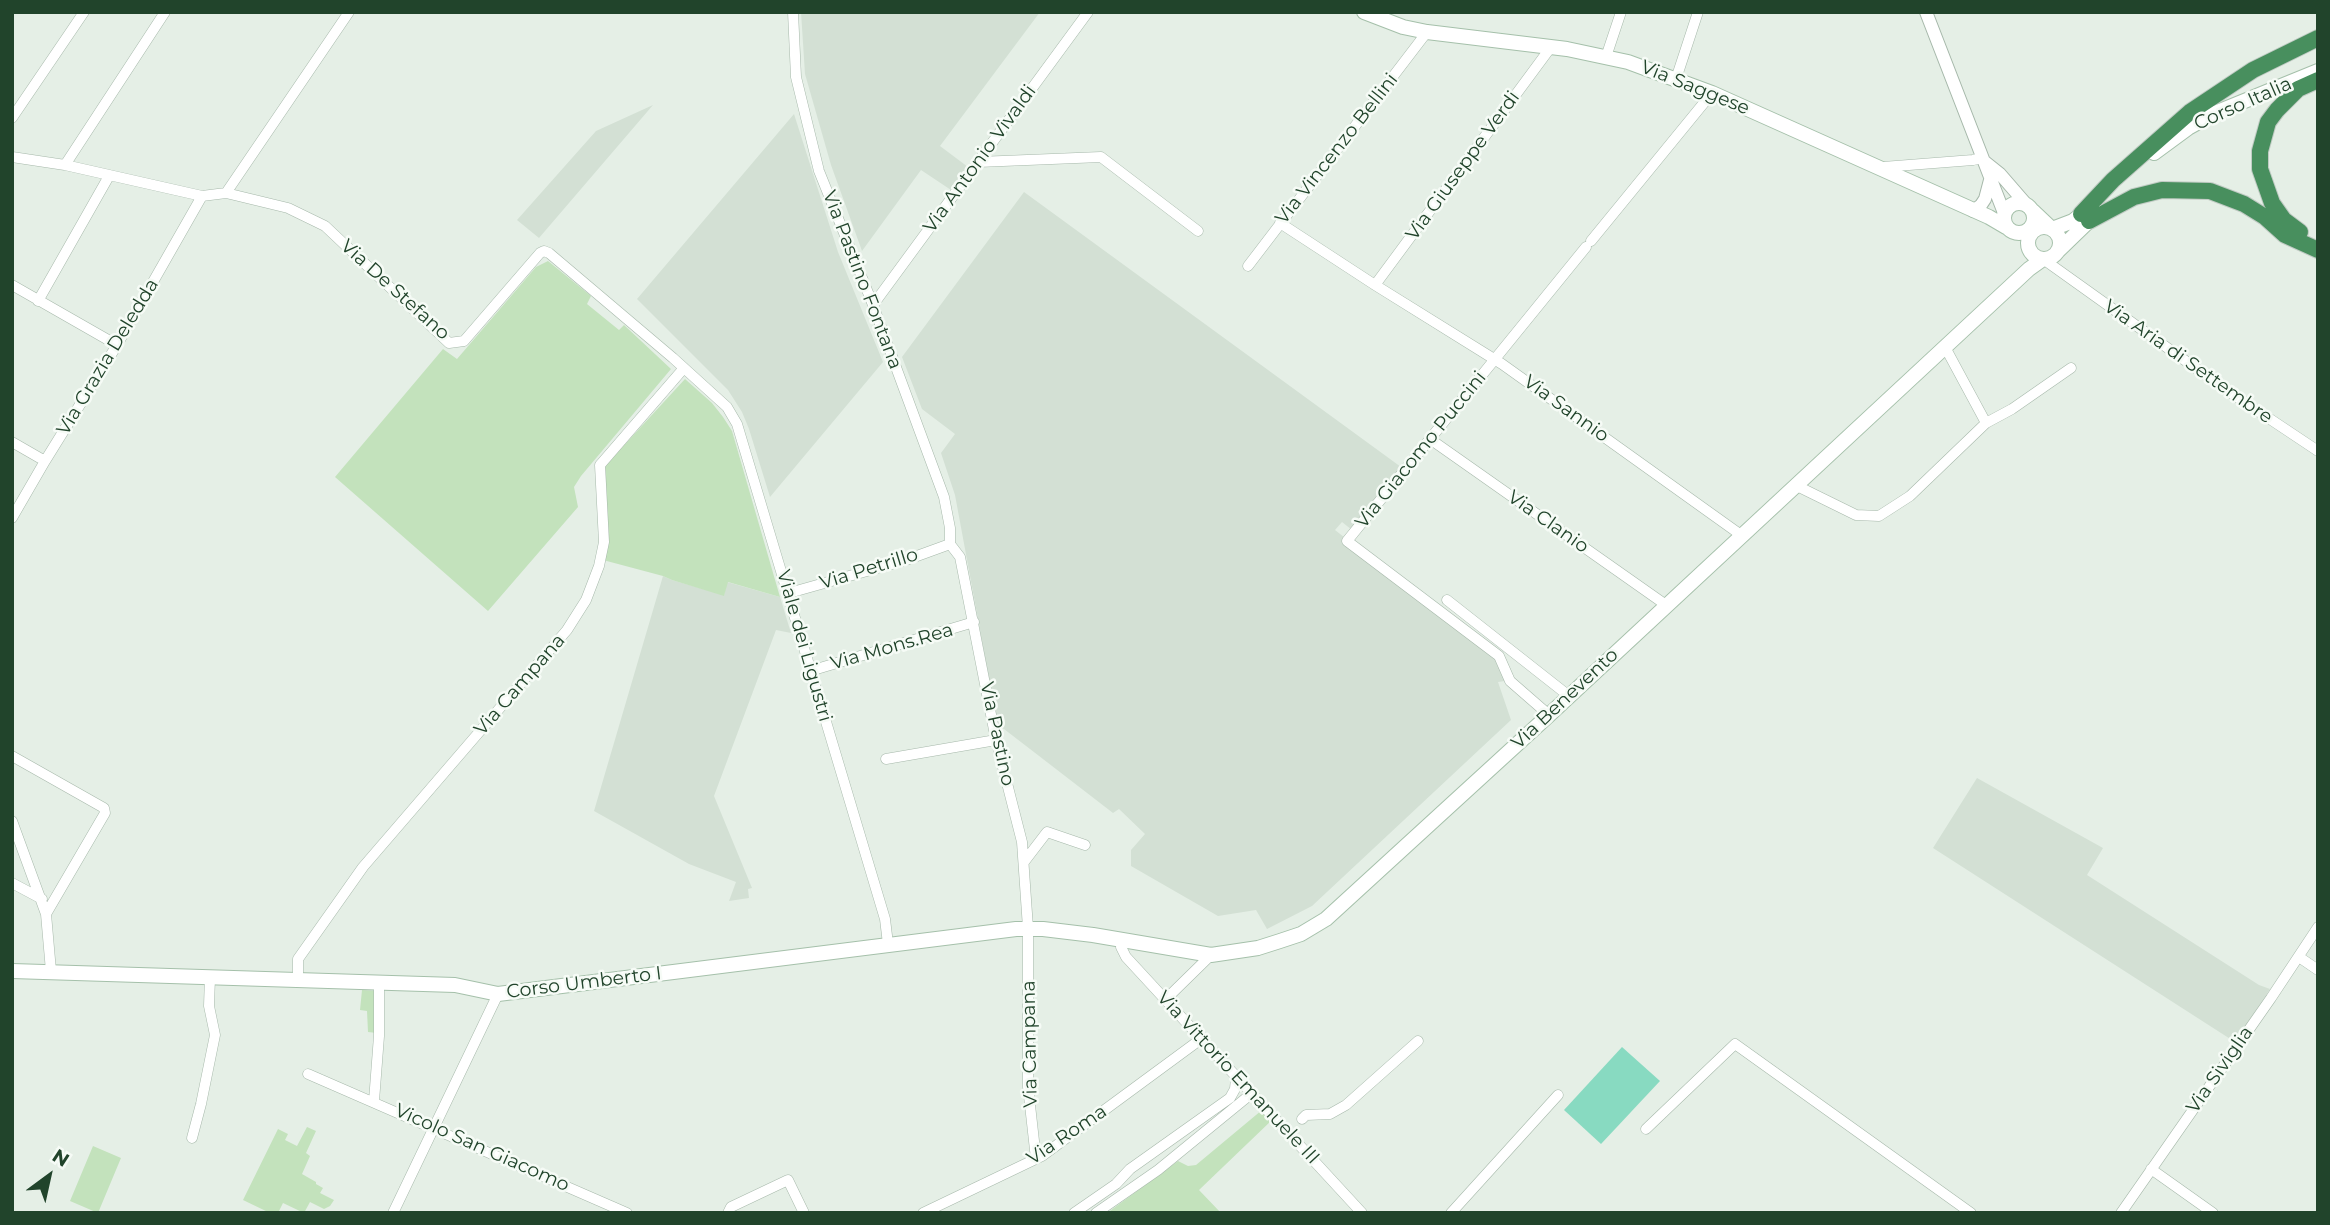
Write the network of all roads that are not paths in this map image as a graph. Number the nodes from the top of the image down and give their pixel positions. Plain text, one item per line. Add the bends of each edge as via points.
1 (84, 12) edge
2 (165, 12) edge
3 (349, 12) edge
4 (793, 12) edge
5 (1087, 12) edge
6 (1364, 12) edge
7 (1621, 12) edge
8 (1698, 12) edge
9 (1926, 12) edge
10 (1427, 32) junction
11 (2318, 38) edge
12 (1551, 47) junction
13 (1606, 58) junction
14 (2318, 71) edge
15 (1676, 79) junction
16 (2318, 80) edge
17 (1712, 93) junction
18 (12, 118) edge
19 (12, 157) edge
20 (1983, 160) junction
21 (978, 162) junction
22 (65, 165) junction
23 (1879, 168) junction
24 (109, 176) junction
25 (1990, 180) junction
26 (226, 193) junction
27 (202, 195) junction
28 (2029, 207) junction
29 (1973, 211) junction
30 (2085, 218) junction
31 (1280, 223) junction
32 (2007, 224) junction
33 (2052, 229) junction
34 (1198, 230) dead end
35 (2318, 240) edge
36 (2318, 250) edge
37 (2047, 254) junction
38 (1248, 265) dead end
39 (12, 285) edge
40 (1375, 285) junction
41 (38, 301) junction
42 (873, 305) junction
43 (117, 345) junction
44 (1945, 347) junction
45 (1494, 359) junction
46 (684, 368) junction
47 (2071, 368) dead end
48 (1986, 423) junction
49 (1430, 439) junction
50 (12, 442) edge
51 (2318, 451) edge
52 (45, 461) junction
53 (1795, 485) junction
54 (12, 518) edge
55 (1741, 535) junction
56 (950, 544) junction
57 (789, 593) junction
58 (1447, 600) dead end
59 (1666, 605) junction
60 (974, 622) junction
61 (810, 671) junction
62 (1569, 696) junction
63 (1549, 715) junction
64 (996, 740) junction
65 (12, 756) edge
66 (886, 760) dead end
67 (12, 821) edge
68 (1086, 845) dead end
69 (1024, 862) junction
70 (12, 883) edge
71 (41, 899) junction
72 (46, 914) junction
73 (2318, 927) edge
74 (1028, 928) junction
75 (1122, 940) junction
76 (888, 944) junction
77 (1211, 955) junction
78 (2299, 957) junction
79 (2318, 970) edge
80 (12, 971) edge
81 (51, 971) junction
82 (210, 977) junction
83 (298, 980) junction
84 (379, 983) junction
85 (498, 994) junction
86 (1165, 1000) junction
87 (1201, 1039) junction
88 (1418, 1041) dead end
89 (308, 1074) dead end
90 (1236, 1078) junction
91 (1251, 1094) junction
92 (1558, 1095) dead end
93 (374, 1101) junction
94 (1302, 1118) dead end
95 (434, 1127) junction
96 (1646, 1129) dead end
97 (192, 1138) dead end
98 (1035, 1159) junction
99 (2151, 1169) junction
100 (393, 1213) edge
101 (627, 1213) edge
102 (728, 1213) edge
103 (804, 1213) edge
104 (923, 1213) edge
105 (1074, 1213) edge
106 (1097, 1213) edge
107 (1362, 1213) edge
108 (1451, 1213) edge
109 (1970, 1213) edge
110 (2121, 1213) edge
111 (2213, 1213) edge

1 - 18 street
2 - 22 street
3 - 26 street
4 - 42 street, Via Pastino Fontana via 796,77 819,172
5 - 21 street, Via Antonio Vivaldi
6 - 10 main road, Via Saggese
7 - 13 street
8 - 15 street
9 - 20 street
10 - 12 main road, Via Saggese
10 - 31 street, Via Vincenzo Bellini
11 - 30 highway via 2253,69 2190,112 2122,172
12 - 13 main road, Via Saggese
12 - 40 street, Via Giuseppe Verdi
13 - 15 main road, Via Saggese
14 - 30 main road, Corso Italia via 2188,128
15 - 17 main road, Via Saggese
16 - 35 highway via 2298,89 2268,122 2260,169 2272,203 2284,220
17 - 23 main road, Via Saggese
17 - 45 street, Via Giacomo Puccini
19 - 22 street, Via De Stefano
20 - 23 street
20 - 25 street
20 - 28 street
21 - 34 street via 1101,157
21 - 42 street, Via Antonio Vivaldi
22 - 24 street, Via De Stefano
23 - 29 main road, Via Saggese
24 - 27 street, Via De Stefano
24 - 41 street
25 - 29 street via 1981,205
25 - 32 street
26 - 27 street, Via De Stefano
26 - 46 street, Via De Stefano via 288,208 326,226 449,343 464,341 544,251
27 - 43 street, Via Grazia Deledda
28 - 32 main road via 2011,205
28 - 32 main road via 2034,224 2029,231 2020,234
28 - 33 main road
29 - 32 main road, Via Saggese
30 - 33 main road
30 - 36 highway via 2153,192 2210,191 2244,204 2285,234
30 - 37 main road
31 - 38 street, Via Vincenzo Bellini
31 - 40 street, Via Sannio
32 - 37 main road, Via Saggese
33 - 37 main road via 2060,240
33 - 37 main road via 2038,228 2028,244
37 - 44 main road, Via Benevento
37 - 51 street, Via Aria di Settembre via 2059,272
39 - 41 street
40 - 45 street, Via Sannio
41 - 43 street
42 - 56 street, Via Pastino Fontana via 944,497
43 - 52 street, Via Grazia Deledda
44 - 48 street
44 - 53 main road, Via Benevento
45 - 49 street, Via Giacomo Puccini
45 - 55 street, Via Sannio
46 - 57 street, Viale dei Ligustri via 727,407 737,424
46 - 83 street, Via Campana via 600,465 604,542 586,600 567,630 363,867 298,958
47 - 48 street
48 - 53 street via 1910,496 1879,516 1856,515
49 - 59 street, Via Clanio
49 - 63 street, Via Giacomo Puccini via 1347,541 1499,656 1510,681
50 - 52 street
52 - 54 street, Via Grazia Deledda
53 - 55 main road, Via Benevento
55 - 59 main road, Via Benevento
56 - 57 street, Via Petrillo
56 - 60 street, Via Pastino via 960,557
57 - 61 street, Viale dei Ligustri
58 - 62 street
59 - 62 main road, Via Benevento
60 - 61 street, Via Mons.Rea
60 - 64 street, Via Pastino
61 - 76 street, Viale dei Ligustri via 885,919
62 - 63 main road, Via Benevento
63 - 77 main road, Via Benevento via 1326,919 1280,942
64 - 66 street
64 - 69 street, Via Pastino
65 - 72 street via 104,808
67 - 71 street
68 - 69 street via 1047,832
69 - 74 street, Via Pastino
70 - 71 street
71 - 72 street
72 - 81 street
73 - 78 street, Via Siviglia
74 - 75 main road, Via Benevento
74 - 76 main road, Corso Umberto I
74 - 98 street, Via Campana via 1028,1087
75 - 77 main road, Via Benevento
75 - 86 street, Via Vittorio Emanuele III via 1126,957
76 - 85 main road, Corso Umberto I
77 - 86 street
78 - 79 street
78 - 99 street, Via Siviglia
80 - 81 main road, Corso Umberto I
81 - 82 main road, Corso Umberto I
82 - 83 main road, Corso Umberto I
82 - 97 street via 215,1035
83 - 84 main road, Corso Umberto I
84 - 85 main road, Corso Umberto I via 455,985
84 - 93 street
85 - 95 street
86 - 87 street, Via Vittorio Emanuele III
87 - 90 street, Via Vittorio Emanuele III
87 - 98 street, Via Roma
88 - 94 street via 1346,1105 1330,1114
89 - 93 street, Vicolo San Giacomo
90 - 91 street, Via Vittorio Emanuele III
90 - 105 street via 1230,1098
91 - 106 street
91 - 107 street, Via Vittorio Emanuele III via 1290,1130
92 - 108 street
93 - 95 street, Vicolo San Giacomo
95 - 100 street
95 - 101 street, Vicolo San Giacomo
96 - 109 street via 1735,1044
98 - 104 street, Via Roma
99 - 110 street, Via Siviglia
99 - 111 street
102 - 103 street via 731,1207 788,1180

